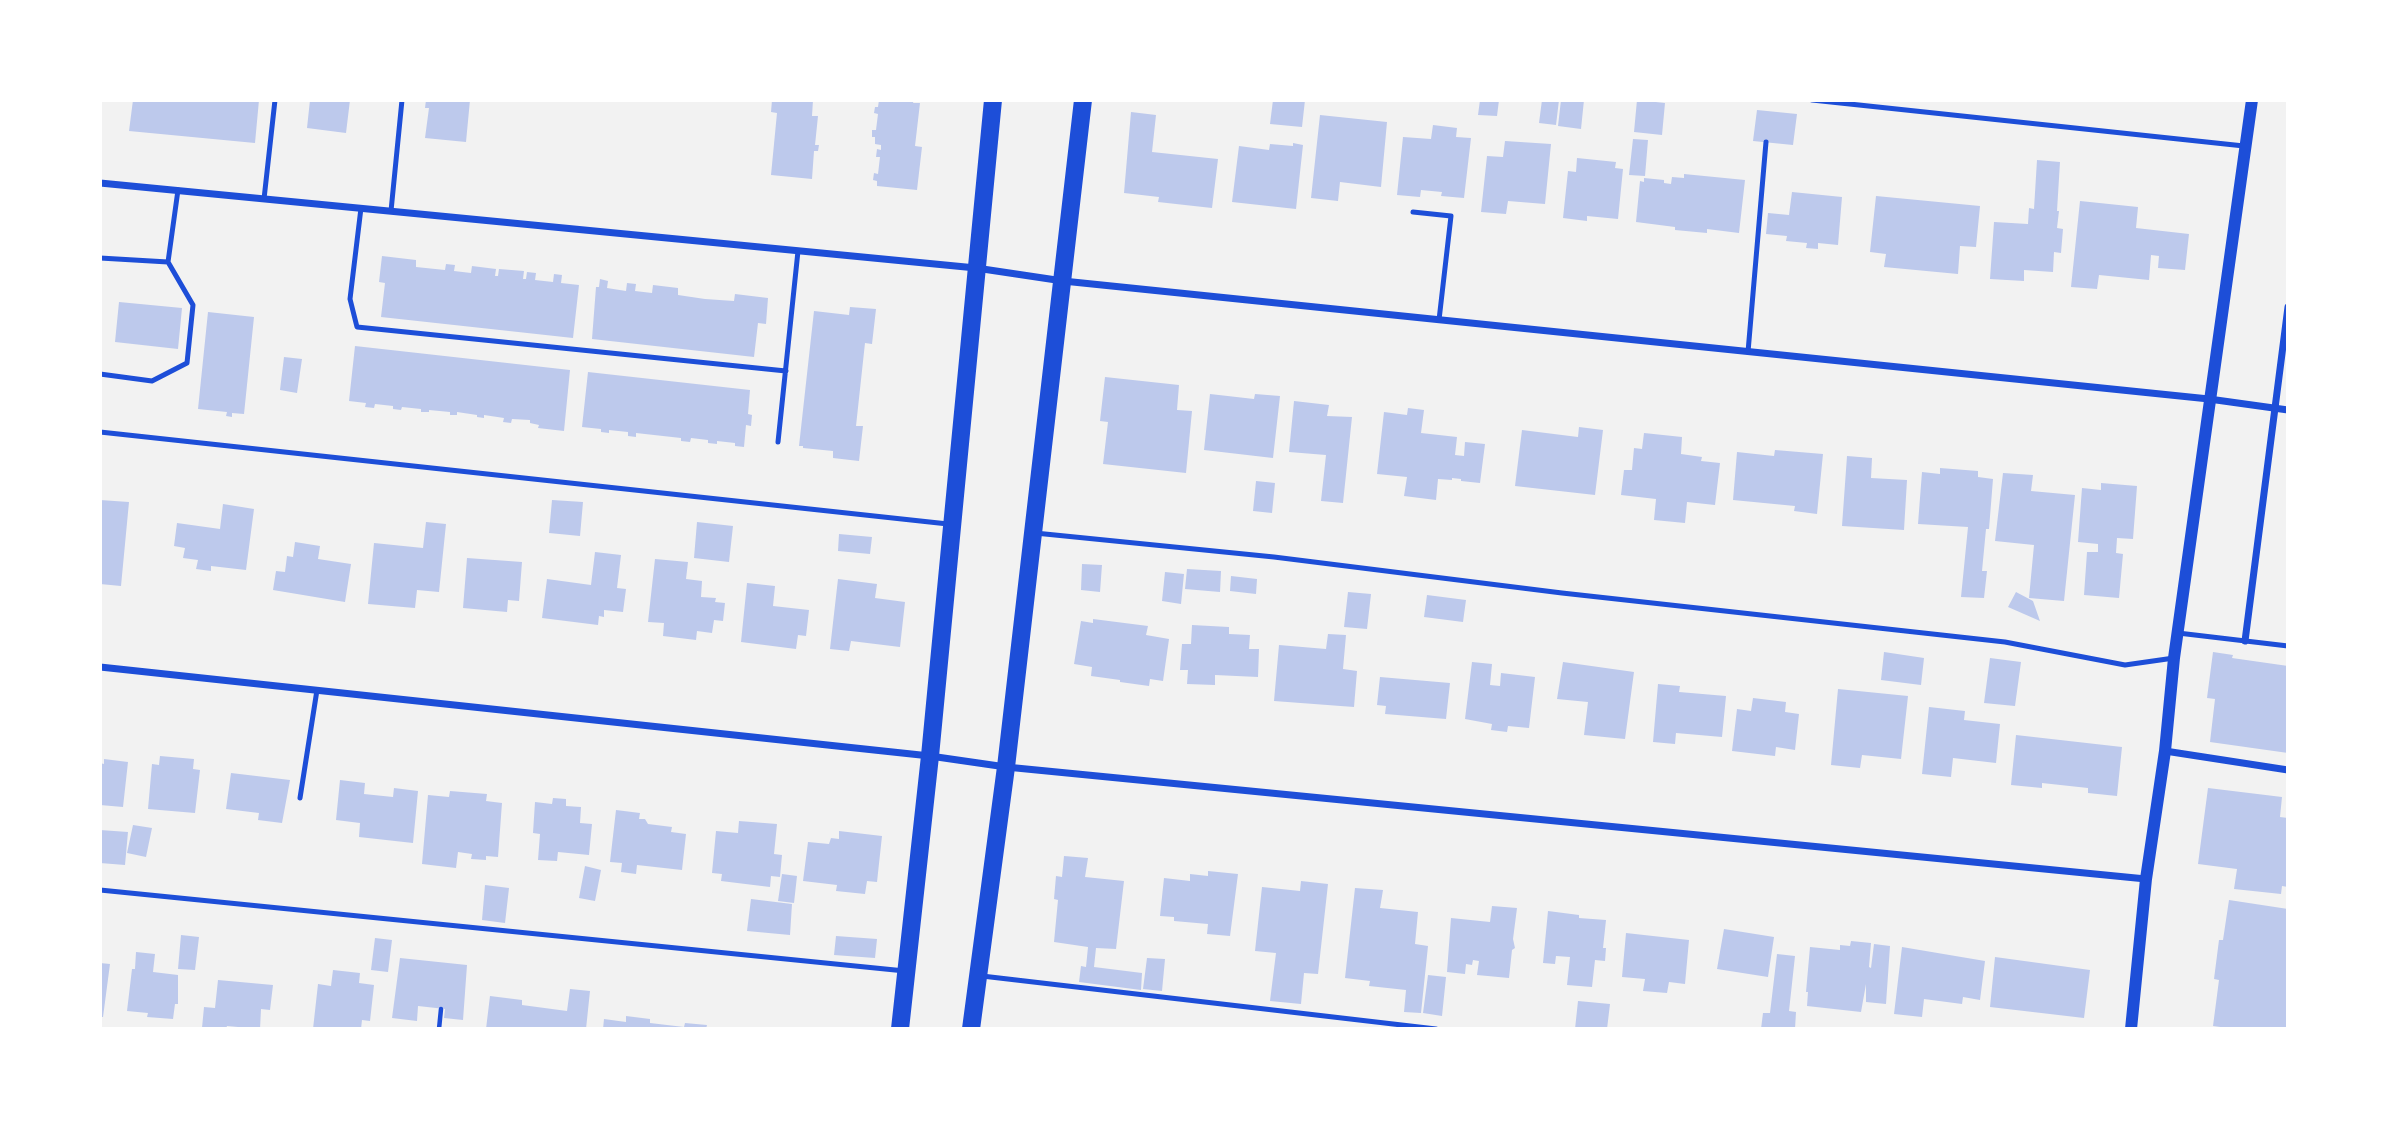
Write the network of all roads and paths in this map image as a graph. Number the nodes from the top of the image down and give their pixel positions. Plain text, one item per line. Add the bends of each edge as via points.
1 (275, 100) edge
2 (402, 100) edge
3 (993, 100) edge
4 (1083, 100) edge
5 (1812, 100) edge
6 (2252, 100) edge
7 (1766, 142) dead end
8 (2246, 146) junction
9 (100, 183) edge
10 (178, 190) junction
11 (264, 199) junction
12 (360, 208) junction
13 (391, 211) junction
14 (1413, 212) dead end
15 (798, 251) junction
16 (100, 257) edge
17 (168, 262) junction
18 (976, 268) junction
19 (1063, 281) junction
20 (2288, 307) edge
21 (1439, 320) junction
22 (1748, 352) junction
23 (786, 371) junction
24 (100, 374) edge
25 (2209, 399) junction
26 (2276, 409) junction
27 (2288, 410) edge
28 (100, 432) edge
29 (778, 442) dead end
30 (952, 524) junction
31 (1033, 533) junction
32 (2178, 633) junction
33 (2245, 641) junction
34 (2288, 646) edge
35 (2174, 658) junction
36 (100, 667) edge
37 (317, 690) junction
38 (2165, 751) junction
39 (930, 756) junction
40 (1006, 767) junction
41 (2288, 770) edge
42 (300, 798) dead end
43 (2146, 880) junction
44 (100, 890) edge
45 (906, 971) junction
46 (978, 975) junction
47 (441, 1009) dead end
48 (439, 1029) edge
49 (900, 1029) edge
50 (971, 1029) edge
51 (1436, 1029) edge
52 (2131, 1029) edge

1 - 11 lane
2 - 13 lane
3 - 18 main road
4 - 19 main road
5 - 8 lane
6 - 8 street
7 - 22 lane
8 - 25 street
9 - 10 street
10 - 11 street
10 - 17 lane
11 - 12 street
12 - 13 street
12 - 23 lane via 350,299 357,327
13 - 15 street
14 - 21 lane via 1451,216
15 - 18 street
15 - 23 lane
16 - 17 lane
17 - 24 lane via 193,305 187,363 152,381
18 - 19 street
18 - 30 main road
19 - 21 street
19 - 31 main road
20 - 26 street
21 - 22 street
22 - 25 street
23 - 29 lane
25 - 26 street
25 - 32 street
26 - 27 street
26 - 33 street
28 - 30 lane
30 - 39 main road
31 - 35 lane via 2005,642 2125,665
31 - 40 main road
32 - 33 lane
32 - 35 street
33 - 34 lane
35 - 38 street
36 - 37 street
37 - 39 street
37 - 42 lane
38 - 41 street
38 - 43 street
39 - 40 street
39 - 45 main road
40 - 43 street
40 - 46 main road
43 - 52 street
44 - 45 lane
45 - 49 main road
46 - 50 main road
46 - 51 lane
47 - 48 path

